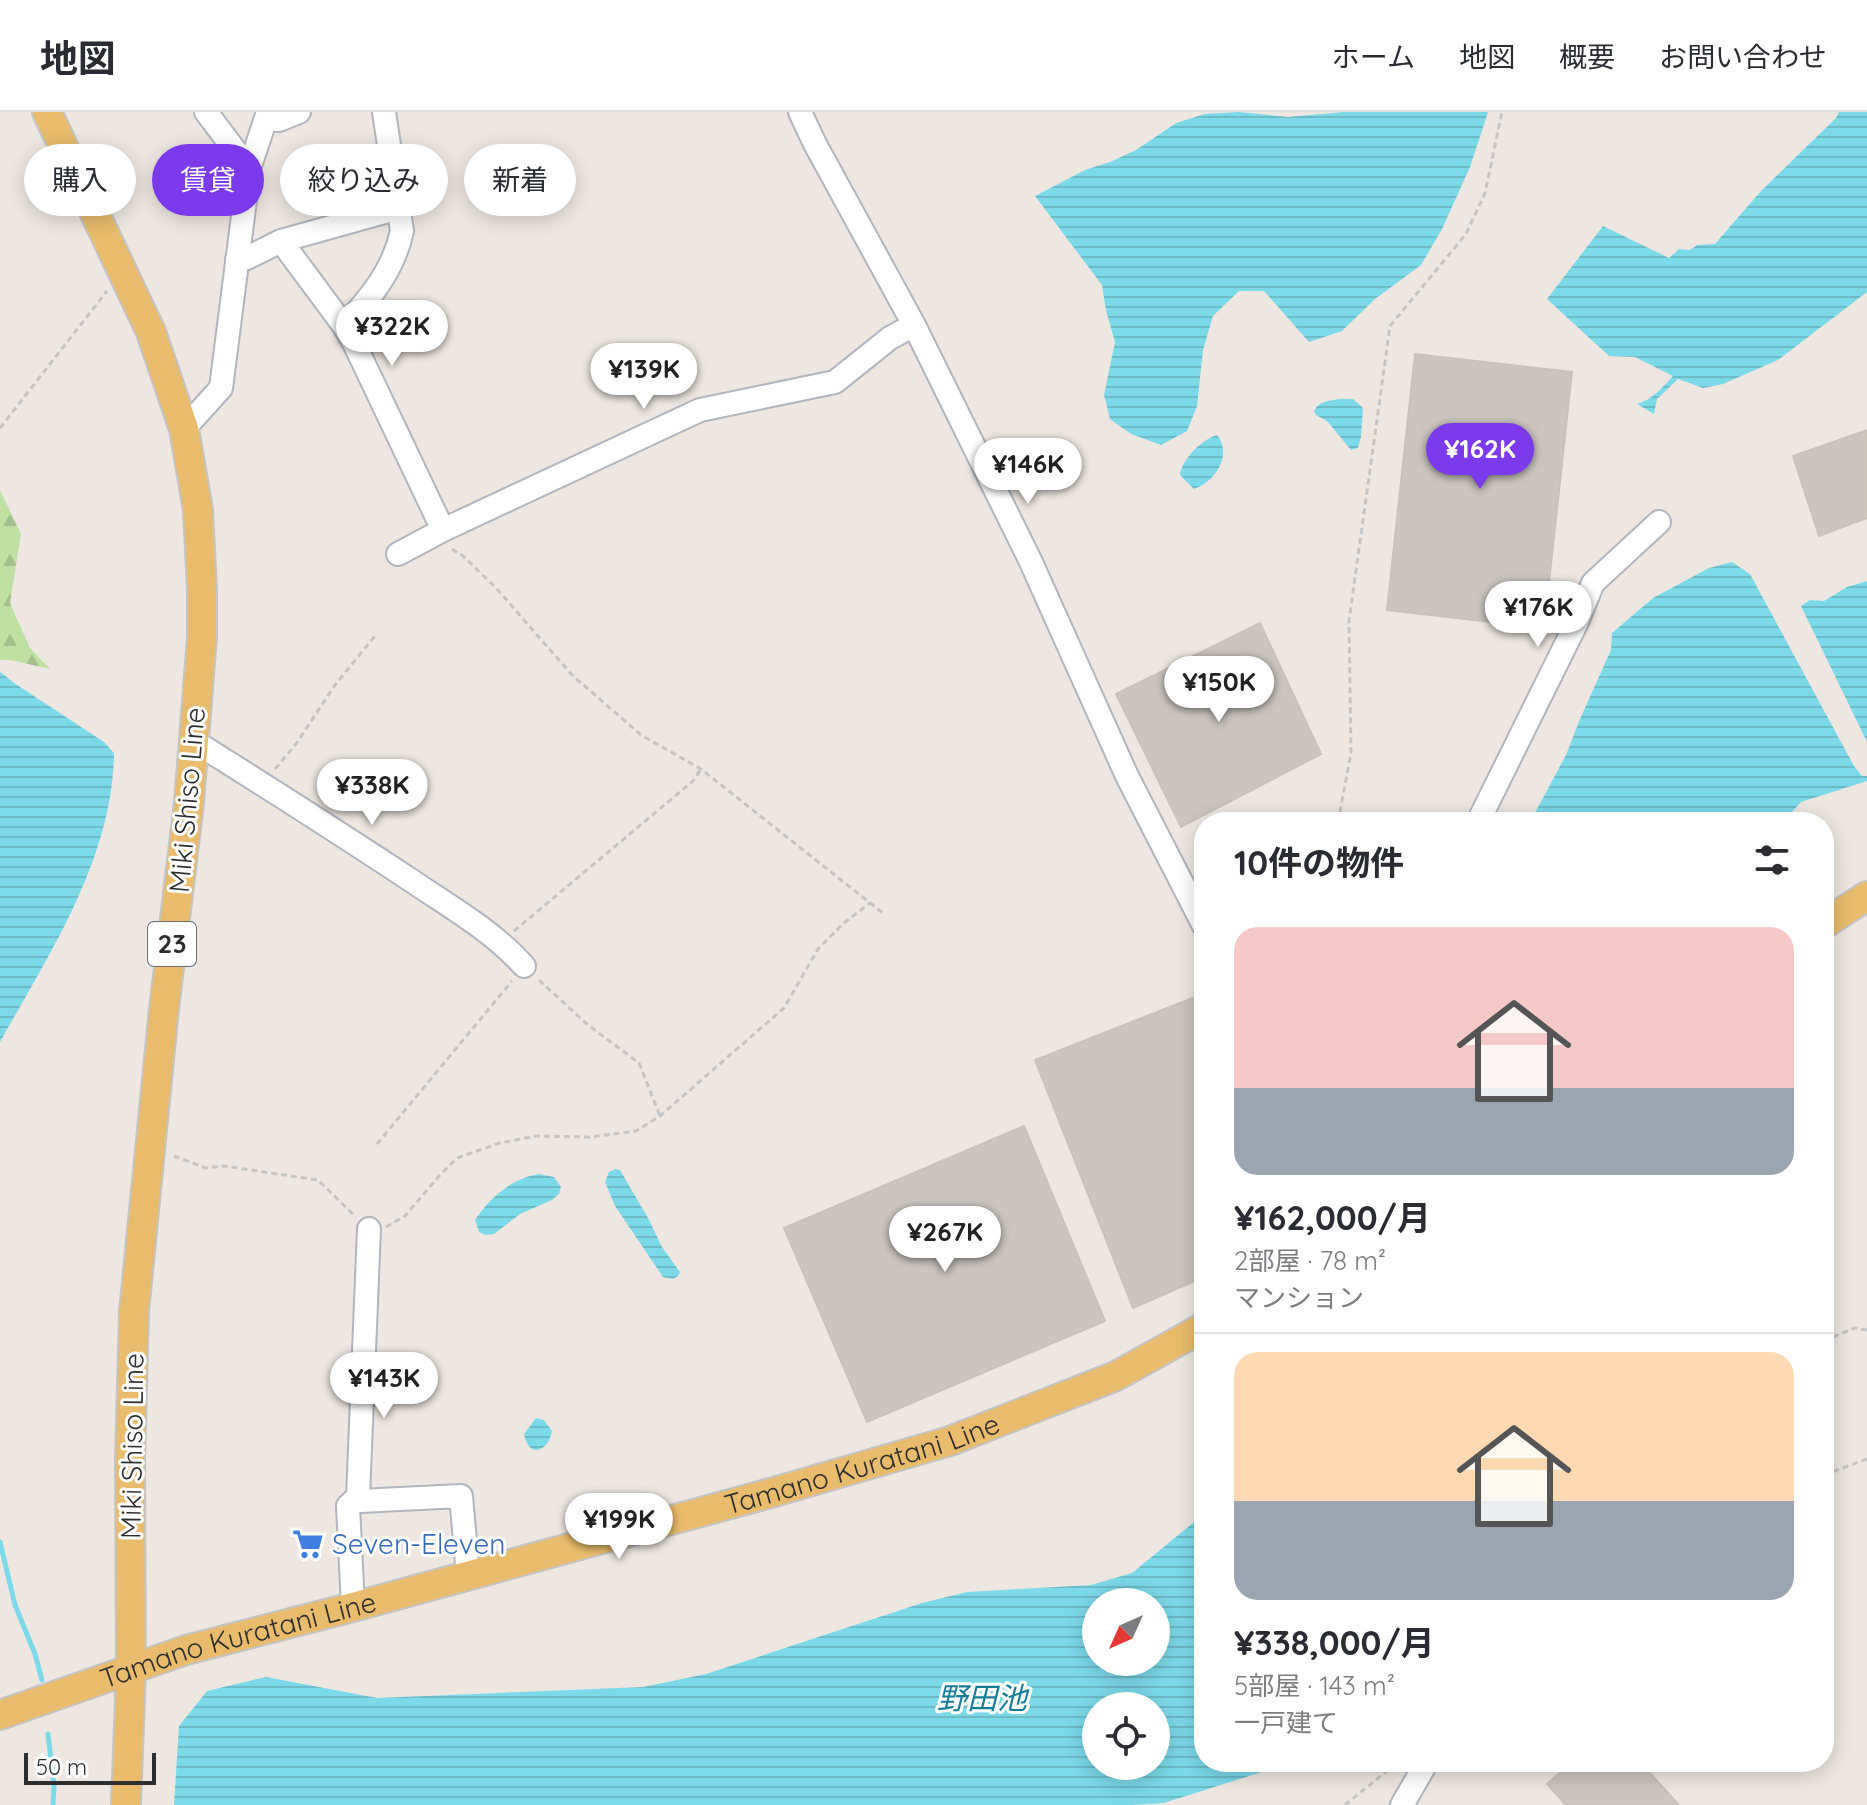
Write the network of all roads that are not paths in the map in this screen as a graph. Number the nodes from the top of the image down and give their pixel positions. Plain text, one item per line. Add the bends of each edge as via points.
1 (47, 112) edge
2 (206, 112) edge
3 (299, 112) edge
4 (384, 112) edge
5 (800, 112) edge
6 (267, 115) edge
7 (230, 144) edge
8 (257, 144) edge
9 (389, 144) edge
10 (243, 216) edge
11 (370, 216) edge
12 (400, 216) edge
13 (281, 241) junction
14 (237, 259) junction
15 (914, 325) junction
16 (344, 326) junction
17 (184, 429) junction
18 (1659, 522) dead end
19 (443, 530) junction
20 (398, 554) dead end
21 (192, 749) junction
22 (1483, 812) edge
23 (1867, 896) edge
24 (1194, 907) edge
25 (1834, 917) edge
26 (524, 966) road end
27 (369, 1229) road end
28 (1194, 1333) edge
29 (355, 1499) junction
30 (468, 1575) junction
31 (353, 1607) junction
32 (131, 1670) junction
33 (0, 1715) edge
34 (1421, 1772) edge
35 (126, 1805) edge
36 (1402, 1805) edge

1 - 17 main road, Miki Shiso Line / 23 via 151,332
2 - 7 street
3 - 6 street via 279,120
4 - 9 street
5 - 15 street
6 - 8 street
10 - 14 street
11 - 13 street
12 - 16 street via 399,247 380,283
13 - 14 street
13 - 16 street
14 - 17 street via 221,388
15 - 19 street via 835,382 700,410
15 - 24 street
16 - 19 street
17 - 21 main road, Miki Shiso Line / 23 via 198,510 202,590
18 - 22 street via 1593,583
19 - 20 street
21 - 26 street via 205,748 427,891
21 - 32 main road, Miki Shiso Line / 23 via 134,1327
23 - 25 main road
27 - 29 street
28 - 30 main road, Tamano Kuratani Line via 1116,1376 950,1441
29 - 30 street via 461,1496
29 - 31 street via 348,1506
30 - 31 main road, Tamano Kuratani Line
31 - 32 main road, Tamano Kuratani Line via 186,1650
32 - 33 main road, Tamano Kuratani Line
32 - 35 main road, Miki Shiso Line / 23
34 - 36 street

